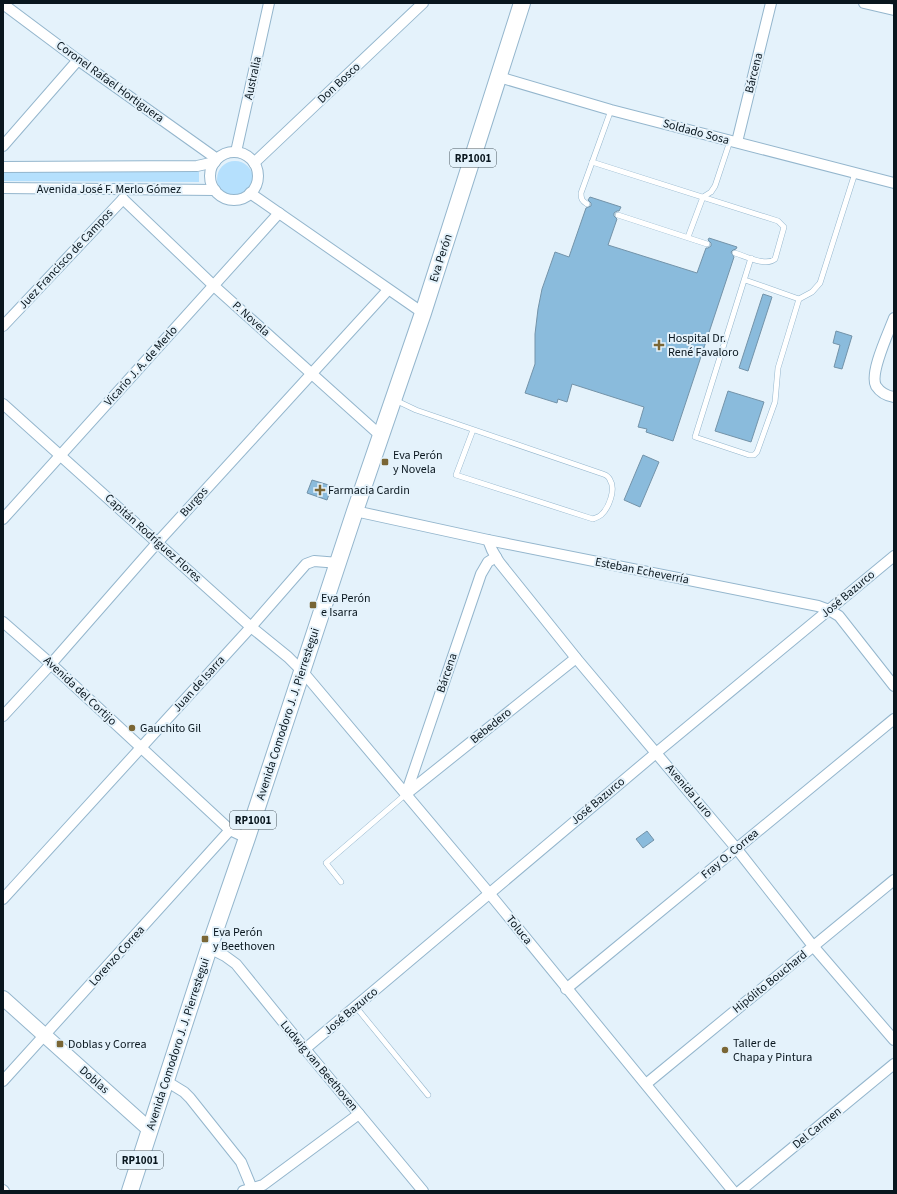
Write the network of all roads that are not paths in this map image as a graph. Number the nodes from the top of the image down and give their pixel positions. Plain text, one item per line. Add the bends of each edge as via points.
1 (269, 3) edge
2 (423, 3) edge
3 (522, 3) edge
4 (771, 3) edge
5 (864, 3) edge
6 (3, 4) edge
7 (894, 10) edge
8 (78, 60) junction
9 (499, 77) junction
10 (611, 110) junction
11 (734, 142) junction
12 (3, 146) edge
13 (236, 152) junction
14 (216, 161) junction
15 (592, 162) junction
16 (254, 163) junction
17 (3, 166) edge
18 (855, 173) junction
19 (894, 182) edge
20 (3, 188) edge
21 (215, 190) junction
22 (250, 193) junction
23 (122, 194) junction
24 (703, 197) junction
25 (587, 204) dead end
26 (279, 213) junction
27 (618, 215) dead end
28 (688, 238) junction
29 (707, 244) dead end
30 (735, 253) dead end
31 (751, 258) junction
32 (744, 280) junction
33 (214, 286) junction
34 (388, 290) junction
35 (799, 299) junction
36 (423, 313) junction
37 (894, 318) edge
38 (3, 326) edge
39 (312, 373) junction
40 (894, 397) edge
41 (394, 400) junction
42 (3, 404) edge
43 (473, 430) junction
44 (381, 436) junction
45 (61, 455) junction
46 (355, 511) junction
47 (3, 519) edge
48 (488, 540) junction
49 (157, 543) junction
50 (894, 556) edge
51 (496, 557) junction
52 (339, 563) junction
53 (829, 610) junction
54 (3, 622) edge
55 (251, 627) junction
56 (576, 658) junction
57 (51, 664) junction
58 (303, 672) junction
59 (894, 686) edge
60 (3, 716) edge
61 (894, 719) edge
62 (140, 748) junction
63 (656, 753) junction
64 (406, 794) junction
65 (230, 830) junction
66 (247, 838) junction
67 (736, 848) junction
68 (894, 880) edge
69 (341, 882) dead end
70 (489, 893) junction
71 (3, 899) edge
72 (813, 946) junction
73 (209, 948) junction
74 (566, 989) junction
75 (3, 998) edge
76 (356, 1007) junction
77 (44, 1036) junction
78 (894, 1040) edge
79 (305, 1050) junction
80 (894, 1064) edge
81 (3, 1081) edge
82 (166, 1081) junction
83 (646, 1084) junction
84 (428, 1095) dead end
85 (359, 1114) junction
86 (150, 1130) junction
87 (250, 1190) edge
88 (130, 1191) edge
89 (423, 1191) edge
90 (733, 1191) edge
91 (740, 1191) edge

1 - 13 street, Australia
2 - 16 street, Don Bosco
3 - 9 main road, Eva Perón / RP1001
4 - 11 street, Bárcena
5 - 7 street
6 - 8 street, Coronel Rafael Hortiguera
8 - 12 street
8 - 14 street, Coronel Rafael Hortiguera
9 - 10 street, Soldado Sosa
9 - 36 main road, Eva Perón / RP1001
10 - 11 street, Soldado Sosa
10 - 15 lane
11 - 18 street, Soldado Sosa
11 - 24 lane via 715,186
13 - 14 street via 223,155
13 - 16 street via 247,156
14 - 17 street, Avenida José F. Merlo Gómez via 197,166
14 - 21 street via 210,176
15 - 24 lane
15 - 25 lane via 581,193 583,202
16 - 22 street via 258,180
18 - 19 street, Soldado Sosa
18 - 35 lane via 820,283 812,292
20 - 23 street, Avenida José F. Merlo Gómez
21 - 22 street via 232,200
21 - 23 street, Avenida José F. Merlo Gómez
22 - 26 street
23 - 33 street, P. Novela
23 - 38 street, Juez Francisco de Campos
24 - 28 lane
24 - 31 lane via 782,223 784,232 775,258 766,262
26 - 33 street, Vicario J. A. de Merlo
26 - 34 street
27 - 28 lane
28 - 29 lane
30 - 31 lane
31 - 32 lane
32 - 35 lane
32 - 35 lane via 695,437 749,455 758,452 774,402 778,368
33 - 39 street, P. Novela
33 - 45 street, Vicario J. A. de Merlo
34 - 36 street
34 - 39 street, Burgos
36 - 41 main road, Eva Perón / RP1001
37 - 40 street via 874,378 880,391
39 - 44 street, P. Novela
39 - 49 street, Burgos
41 - 43 lane
41 - 44 main road, Eva Perón / RP1001
42 - 45 street, Capitán Rodríguez Flores
43 - 43 lane via 603,474 611,480 612,486 606,510 593,519 456,475
44 - 46 main road, Eva Perón / RP1001
45 - 47 street, Vicario J. A. de Merlo
45 - 49 street, Capitán Rodríguez Flores
46 - 48 street, Esteban Echeverría
46 - 52 main road, Avenida Comodoro J. J. Pierrestegui / RP1001
48 - 51 street, Avenida Luro
48 - 53 street, Esteban Echeverría
49 - 55 street, Capitán Rodríguez Flores
49 - 57 street, Burgos
50 - 53 street, José Bazurco
51 - 56 street, Avenida Luro
51 - 64 street, Bárcena via 488,562 482,574
52 - 55 street, Juan de Isarra via 314,561 306,564
52 - 58 main road, Avenida Comodoro J. J. Pierrestegui / RP1001
53 - 59 street, Esteban Echeverría via 839,616
53 - 63 street, José Bazurco
54 - 57 street, Avenida del Cortijo
55 - 58 street, Capitán Rodríguez Flores
55 - 62 street, Juan de Isarra
56 - 63 street, Avenida Luro
56 - 64 street, Bebedero
57 - 60 street, Burgos
57 - 62 street, Avenida del Cortijo
58 - 64 street, Toluca
58 - 66 main road, Avenida Comodoro J. J. Pierrestegui / RP1001
61 - 67 street, Fray O. Correa
62 - 65 street, Avenida del Cortijo
62 - 71 street, Juan de Isarra
63 - 67 street, Avenida Luro
63 - 70 street, José Bazurco
64 - 69 lane via 326,863
64 - 70 street, Toluca
65 - 66 street, Avenida del Cortijo
65 - 77 street, Lorenzo Correa
66 - 73 main road, Avenida Comodoro J. J. Pierrestegui / RP1001
67 - 72 street, Avenida Luro
67 - 74 street, Fray O. Correa
68 - 72 street, Hipólito Bouchard
70 - 74 street, Toluca
70 - 76 street, José Bazurco
72 - 78 street, Avenida Luro
72 - 83 street, Hipólito Bouchard
73 - 79 street, Ludwig van Beethoven via 236,964
73 - 82 main road, Avenida Comodoro J. J. Pierrestegui / RP1001
74 - 83 street, Toluca
75 - 77 street, Doblas
76 - 79 street, José Bazurco
76 - 84 lane
77 - 81 street, Lorenzo Correa
77 - 86 street, Doblas
79 - 85 street, Ludwig van Beethoven
80 - 91 street, Del Carmen
82 - 86 main road, Avenida Comodoro J. J. Pierrestegui / RP1001
82 - 87 street via 190,1098 241,1162
83 - 90 street, Toluca
85 - 87 street via 263,1185
85 - 89 street, Ludwig van Beethoven
86 - 88 main road, Avenida Comodoro J. J. Pierrestegui / RP1001

